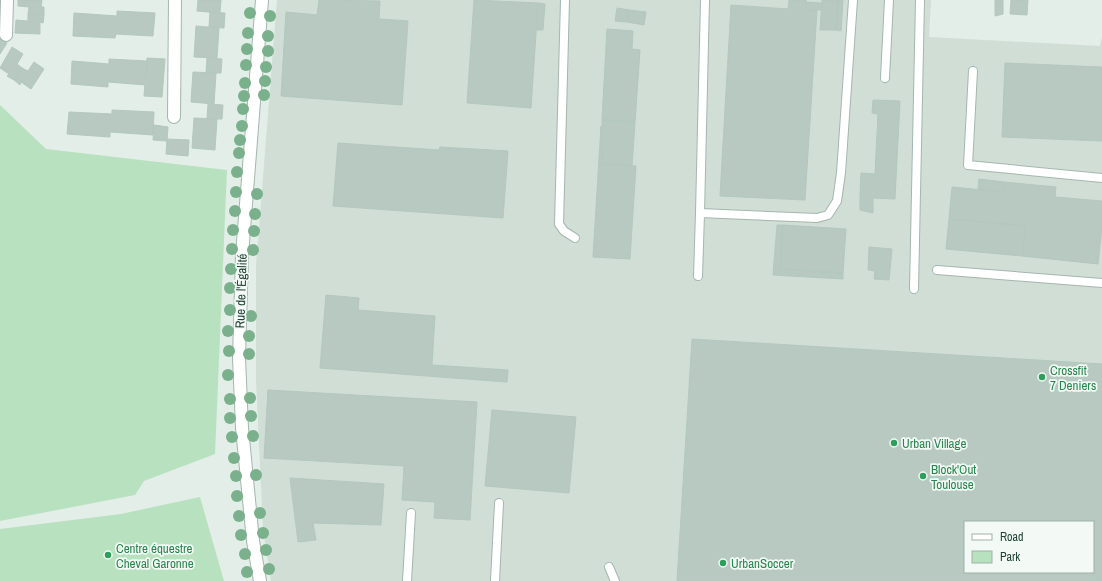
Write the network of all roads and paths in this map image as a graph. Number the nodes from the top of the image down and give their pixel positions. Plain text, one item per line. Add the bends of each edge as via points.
1 (7, 0) edge
2 (175, 0) edge
3 (262, 0) edge
4 (565, 0) edge
5 (705, 0) edge
6 (853, 0) edge
7 (890, 0) edge
8 (920, 0) edge
9 (6, 35) dead end
10 (973, 72) dead end
11 (885, 78) dead end
12 (174, 118) dead end
13 (1102, 178) edge
14 (700, 213) junction
15 (575, 238) dead end
16 (937, 270) dead end
17 (698, 276) dead end
18 (1102, 283) edge
19 (914, 289) dead end
20 (499, 503) dead end
21 (411, 513) dead end
22 (609, 567) dead end
23 (260, 581) edge
24 (407, 581) edge
25 (495, 581) edge
26 (615, 581) edge

1 - 9 street
2 - 12 street
3 - 23 street, Rue de l'Égalité via 242,255 239,358 242,436 253,541
4 - 15 lane via 559,224
5 - 14 lane
6 - 14 lane via 841,173 836,201 828,215 817,218
7 - 11 lane
8 - 19 lane
10 - 13 lane via 968,166
14 - 17 lane
16 - 18 lane
20 - 25 lane
21 - 24 lane
22 - 26 lane

